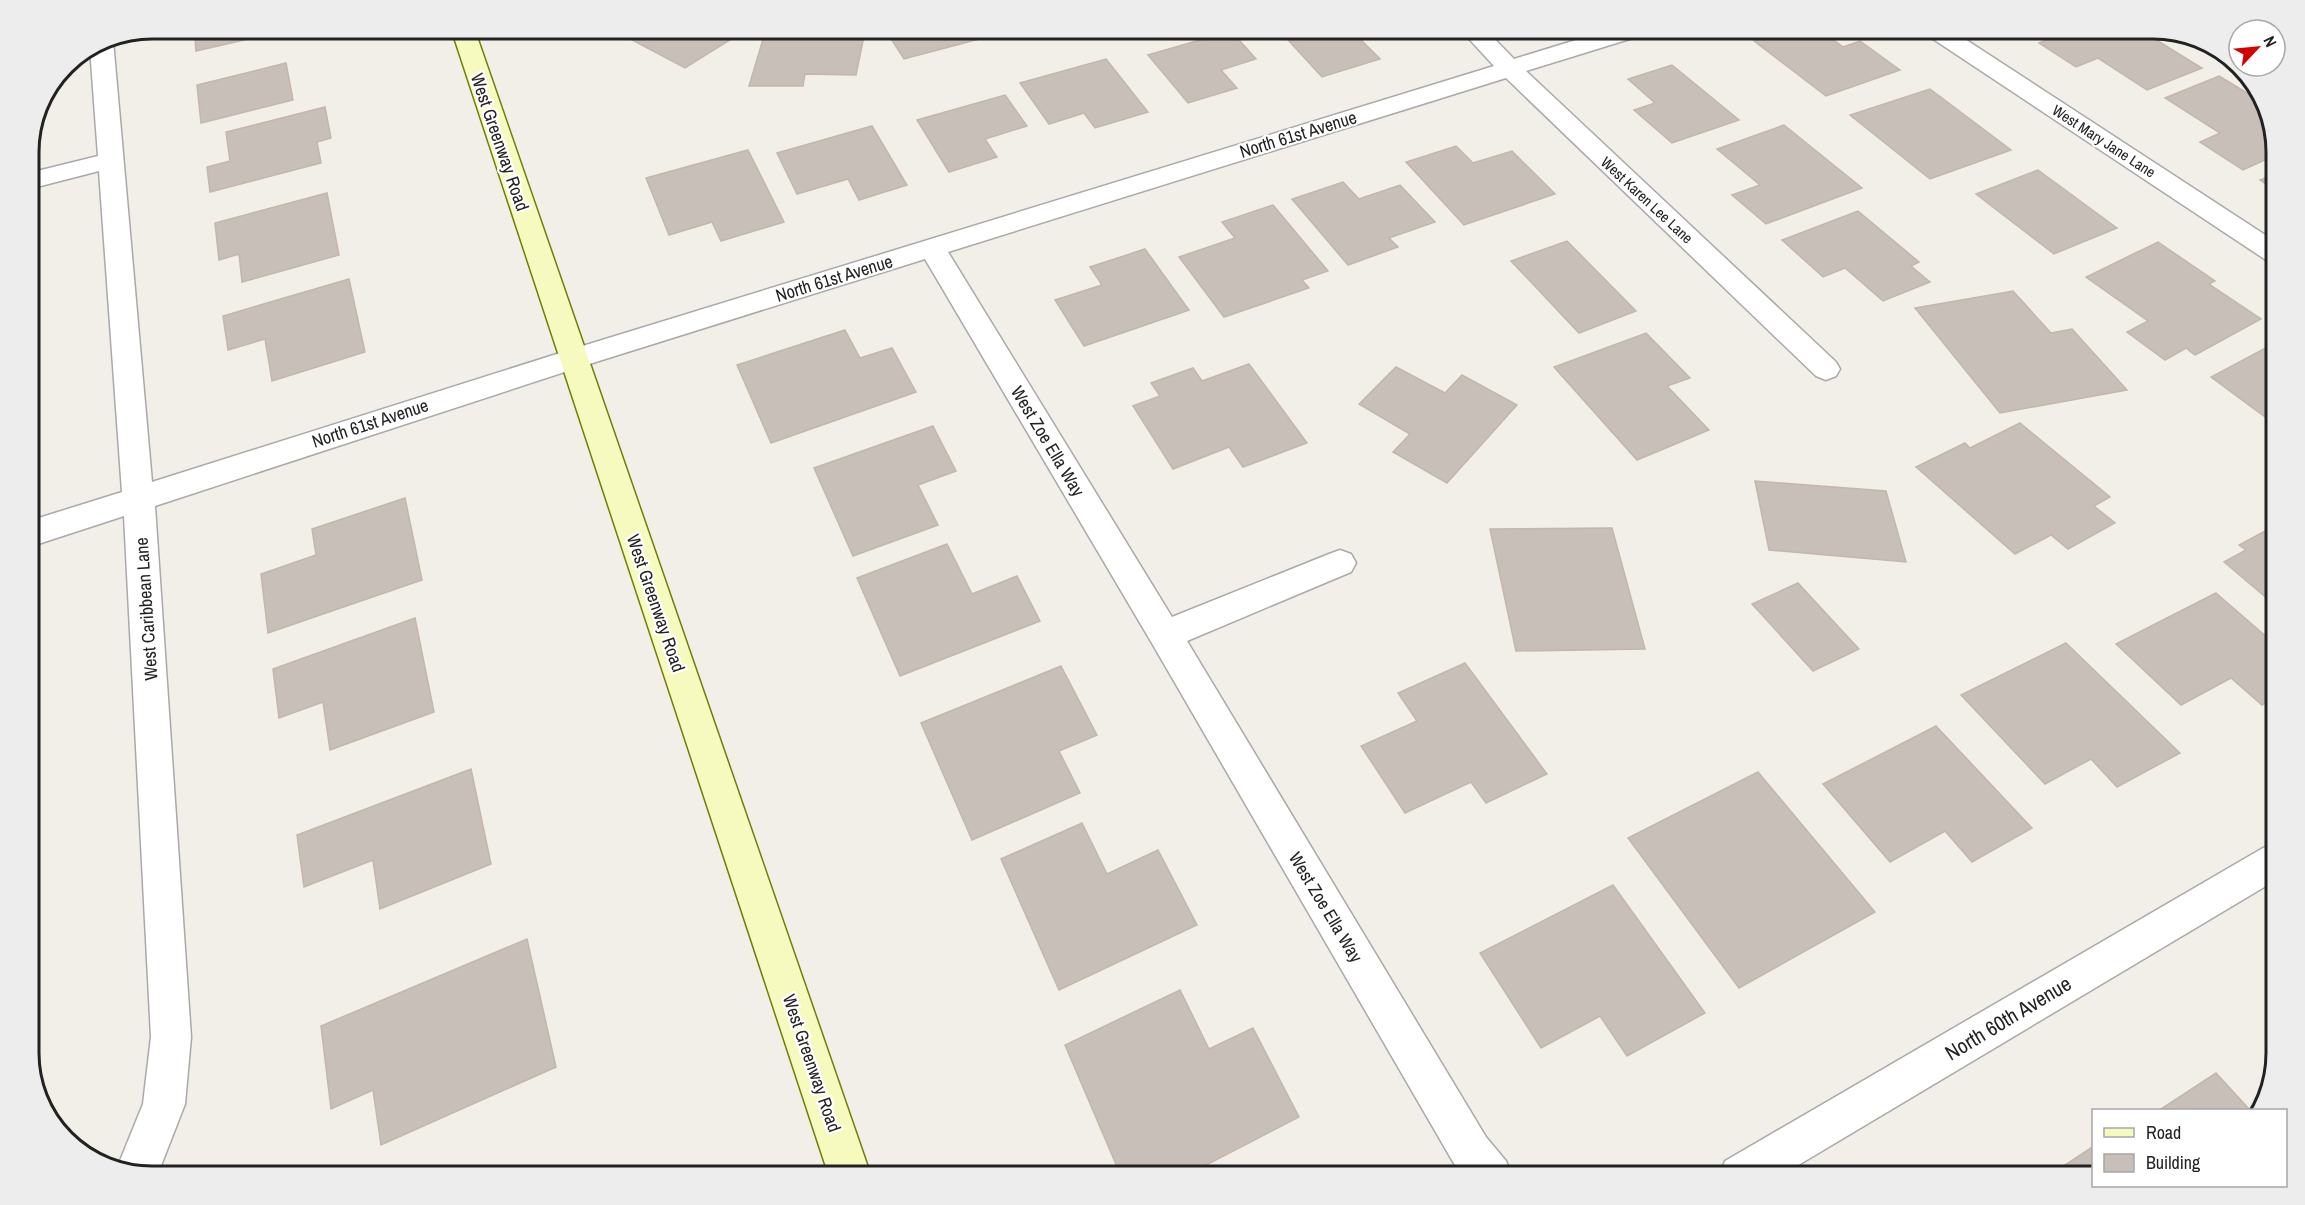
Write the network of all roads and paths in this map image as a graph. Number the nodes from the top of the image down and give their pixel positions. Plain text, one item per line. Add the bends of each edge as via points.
1 (466, 39) edge
2 (1481, 39) edge
3 (1605, 39) edge
4 (1949, 39) edge
5 (102, 51) edge
6 (1510, 68) junction
7 (112, 160) junction
8 (39, 178) edge
9 (931, 247) junction
10 (2266, 247) edge
11 (573, 359) junction
12 (1826, 369) dead end
13 (139, 497) junction
14 (39, 531) edge
15 (1340, 563) dead end
16 (1165, 635) junction
17 (2266, 866) edge
18 (140, 1165) edge
19 (847, 1166) edge
20 (1483, 1166) edge
21 (1757, 1166) edge

1 - 11 main road, West Greenway Road
2 - 6 street, West Karen Lee Lane
3 - 6 street, North 61st Avenue
4 - 10 street, West Mary Jane Lane
5 - 7 street, West Caribbean Lane
6 - 9 street, North 61st Avenue
6 - 12 street, West Karen Lee Lane
7 - 8 street
7 - 13 street, West Caribbean Lane
9 - 11 street, North 61st Avenue
9 - 16 street, West Zoe Ella Way
11 - 13 street, North 61st Avenue
11 - 19 main road, West Greenway Road
13 - 14 street, North 61st Avenue
13 - 18 street, West Caribbean Lane via 171,1037 164,1104
15 - 16 street
16 - 20 street, West Zoe Ella Way
17 - 21 street, North 60th Avenue

